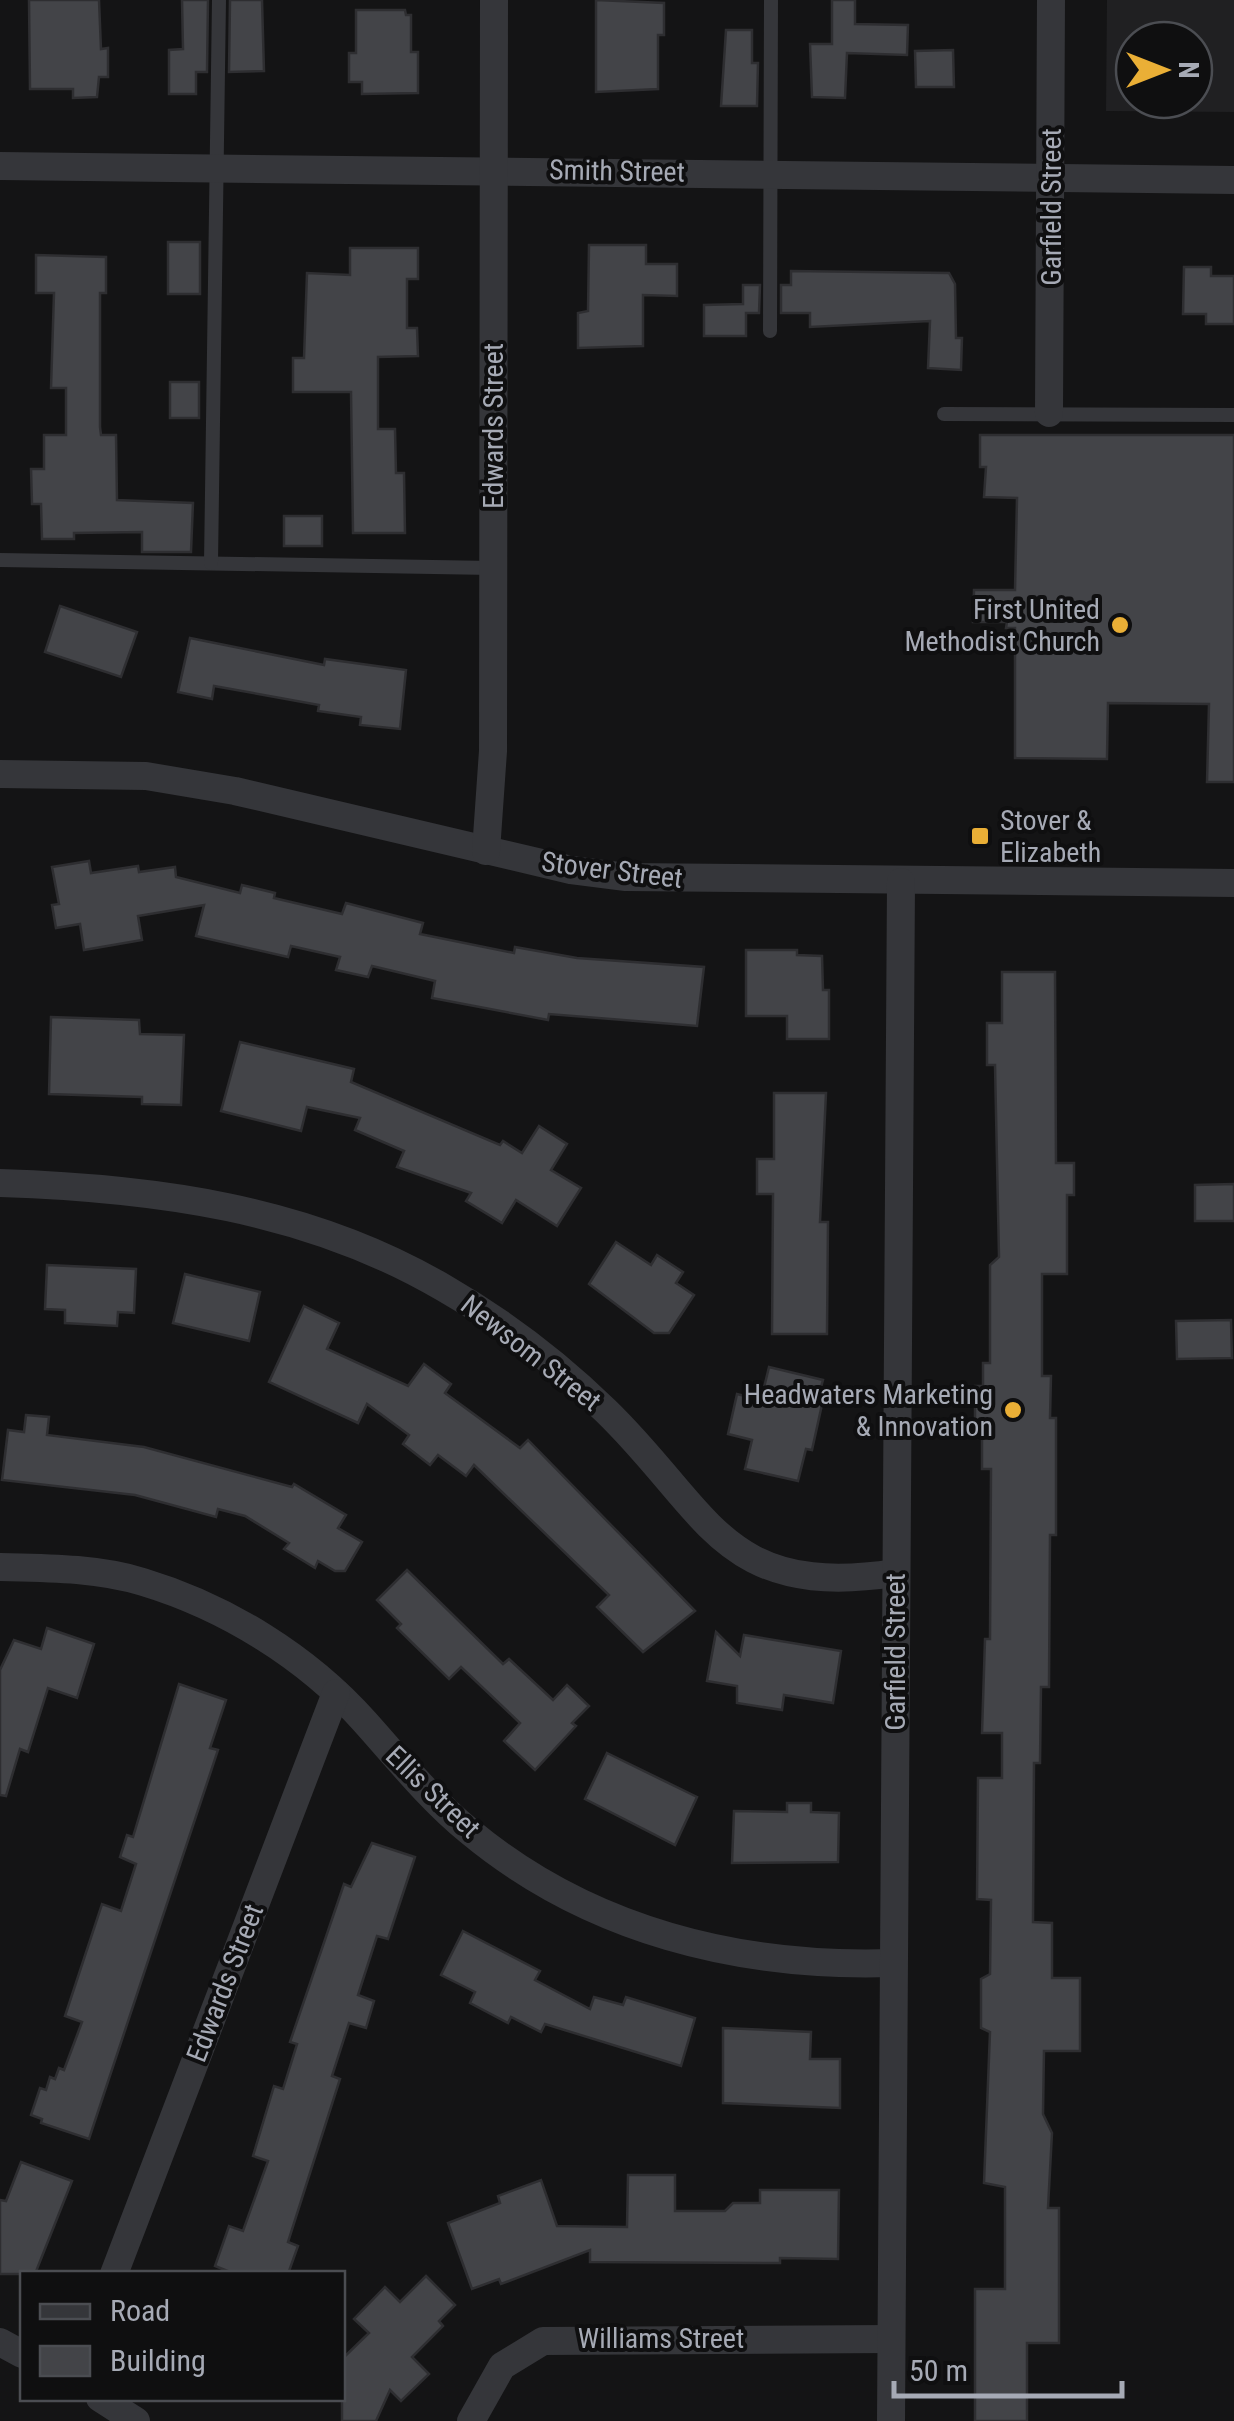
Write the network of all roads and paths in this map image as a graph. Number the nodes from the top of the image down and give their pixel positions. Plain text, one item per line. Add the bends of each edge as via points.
1 (219, 0) edge
2 (494, 0) edge
3 (771, 0) edge
4 (1051, 0) edge
5 (0, 166) edge
6 (219, 169) junction
7 (492, 170) junction
8 (770, 173) junction
9 (1052, 180) junction
10 (1234, 180) edge
11 (770, 330) dead end
12 (944, 414) dead end
13 (1049, 414) junction
14 (1234, 415) edge
15 (0, 560) edge
16 (210, 563) junction
17 (492, 568) junction
18 (0, 774) edge
19 (486, 851) junction
20 (901, 882) junction
21 (1234, 883) edge
22 (0, 1183) edge
23 (0, 1568) edge
24 (896, 1573) junction
25 (336, 1693) junction
26 (893, 1964) junction
27 (115, 2271) edge
28 (891, 2339) junction
29 (105, 2401) edge
30 (136, 2421) edge
31 (471, 2421) edge
32 (891, 2421) edge

1 - 6 lane
2 - 7 street, Edwards Street
3 - 8 lane
4 - 9 street, Garfield Street
5 - 6 street, Smith Street
6 - 7 street, Smith Street
6 - 16 lane
7 - 8 street, Smith Street
7 - 17 street, Edwards Street
8 - 9 street, Smith Street
8 - 11 lane
9 - 10 street, Smith Street
9 - 13 street, Garfield Street
12 - 13 lane
13 - 14 lane
15 - 16 lane
16 - 17 lane
17 - 19 street, Edwards Street
18 - 19 street, Stover Street via 146,776
19 - 20 street, Stover Street via 626,878
20 - 21 street, Stover Street
20 - 24 street, Garfield Street
22 - 24 street, Newsom Street via 152,1191 270,1216 382,1256 497,1320 560,1369 731,1546 772,1567 824,1578
23 - 25 street, Ellis Street via 141,1581 254,1631
24 - 26 street, Garfield Street
25 - 26 street, Ellis Street via 470,1832 595,1909 723,1952
25 - 27 street, Edwards Street
26 - 28 street, Garfield Street
28 - 31 street, Williams Street via 543,2341 502,2366
28 - 32 street, Garfield Street
29 - 30 street

